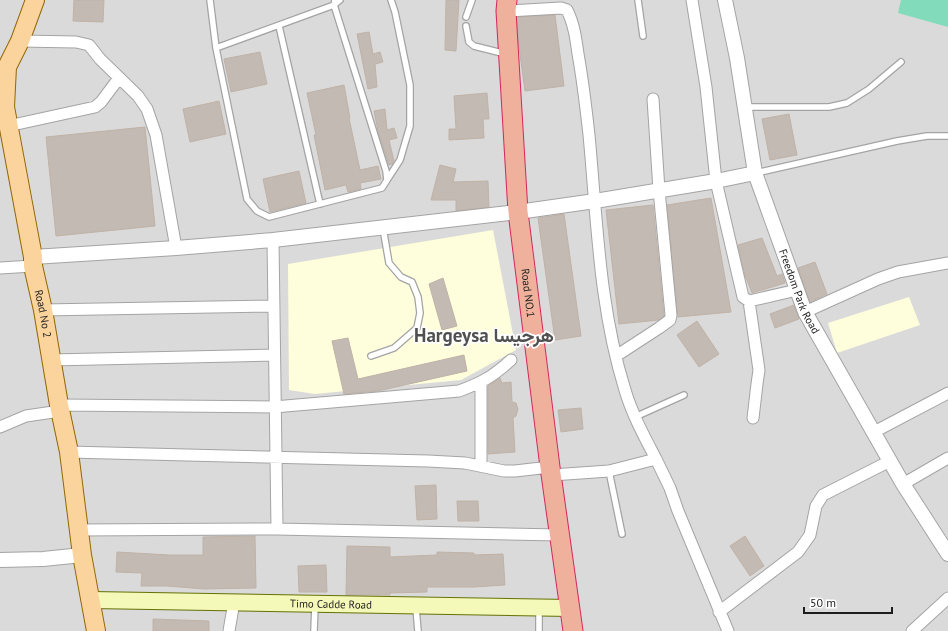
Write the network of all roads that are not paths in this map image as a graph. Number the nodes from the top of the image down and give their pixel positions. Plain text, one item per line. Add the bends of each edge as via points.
1 (34, 0) edge
2 (210, 0) edge
3 (340, 0) edge
4 (391, 0) edge
5 (472, 0) edge
6 (638, 0) edge
7 (692, 0) edge
8 (725, 0) edge
9 (335, 3) edge
10 (506, 5) edge
11 (466, 17) dead end
12 (279, 26) junction
13 (466, 26) dead end
14 (643, 36) dead end
15 (20, 41) junction
16 (216, 48) junction
17 (508, 54) junction
18 (901, 62) dead end
19 (4, 68) edge
20 (119, 78) junction
21 (653, 99) dead end
22 (745, 107) junction
23 (8, 126) junction
24 (948, 136) edge
25 (756, 173) junction
26 (387, 180) junction
27 (716, 181) junction
28 (659, 190) junction
29 (596, 201) junction
30 (320, 204) junction
31 (518, 212) junction
32 (383, 227) junction
33 (273, 240) junction
34 (176, 248) junction
35 (33, 262) junction
36 (948, 263) edge
37 (0, 268) edge
38 (797, 290) junction
39 (749, 301) junction
40 (273, 306) junction
41 (43, 310) junction
42 (805, 312) junction
43 (274, 355) junction
44 (371, 356) dead end
45 (616, 356) junction
46 (51, 360) junction
47 (511, 360) dead end
48 (481, 383) junction
49 (948, 393) edge
50 (684, 395) dead end
51 (274, 407) junction
52 (59, 408) junction
53 (634, 418) junction
54 (754, 418) dead end
55 (0, 427) edge
56 (874, 432) junction
57 (69, 452) junction
58 (276, 457) junction
59 (948, 458) edge
60 (656, 459) junction
61 (890, 461) junction
62 (481, 466) junction
63 (551, 471) junction
64 (609, 471) junction
65 (903, 484) junction
66 (277, 529) junction
67 (78, 530) junction
68 (622, 534) dead end
69 (559, 535) junction
70 (948, 554) edge
71 (82, 556) junction
72 (0, 560) edge
73 (948, 598) edge
74 (91, 600) junction
75 (234, 602) junction
76 (315, 604) junction
77 (416, 605) junction
78 (538, 607) junction
79 (571, 608) junction
80 (719, 612) junction
81 (96, 631) edge
82 (229, 631) edge
83 (314, 631) edge
84 (418, 631) edge
85 (539, 631) edge
86 (574, 631) edge
87 (728, 631) edge
88 (912, 631) edge

1 - 15 main road, Road No 2
2 - 16 lane
3 - 9 lane
4 - 26 lane via 410,85 410,126 400,160
5 - 11 lane
6 - 14 lane
7 - 27 street via 706,86
8 - 22 street, Freedom Park Road
9 - 12 lane
9 - 26 lane
10 - 17 highway, Road NO.1
10 - 29 street via 567,10 574,27 583,81
12 - 16 lane
12 - 30 lane
13 - 17 lane via 469,42 474,46
15 - 19 main road, Road No 2
15 - 20 street via 76,42 89,45
16 - 30 lane via 247,199 257,211 269,217
17 - 31 highway, Road NO.1
18 - 22 lane via 869,89 847,103 830,107
19 - 23 main road, Road No 2
20 - 23 street via 101,102 94,107
20 - 34 street via 138,96 147,109 156,135
21 - 28 street
22 - 25 street, Freedom Park Road
23 - 35 main road, Road No 2
24 - 25 lane via 927,136 897,141
25 - 27 street
25 - 38 street, Freedom Park Road
26 - 30 lane via 382,188
27 - 28 street
27 - 39 street via 743,296
28 - 29 street
28 - 45 street via 672,315 665,324
29 - 31 street
29 - 45 street via 601,276
31 - 32 street
31 - 63 highway, Road NO.1
32 - 33 street
32 - 44 lane via 389,263 400,277 412,282 418,297 420,313 417,328 394,348
33 - 34 street
33 - 40 street
34 - 35 street
35 - 37 street
35 - 41 main road, Road No 2
36 - 42 street via 878,278
38 - 39 street
38 - 42 street, Freedom Park Road
39 - 54 street via 760,370
40 - 41 street
40 - 43 street
41 - 46 main road, Road No 2
42 - 56 street, Freedom Park Road
43 - 46 street
43 - 51 street
45 - 53 street
46 - 52 main road, Road No 2
47 - 48 street
48 - 51 street via 459,391
48 - 62 street
49 - 56 street
50 - 53 lane
51 - 52 street
51 - 58 street
52 - 55 street via 26,416
52 - 57 main road, Road No 2
53 - 60 street
56 - 61 street, Freedom Park Road
57 - 58 street
57 - 67 main road, Road No 2
58 - 62 street via 428,460
58 - 66 street
59 - 65 street
60 - 64 street
60 - 80 street
61 - 65 street, Freedom Park Road
61 - 80 street via 823,495 816,506 810,535 798,552
62 - 63 street via 504,471
63 - 64 street
63 - 69 highway, Road NO.1
64 - 68 lane
65 - 70 street, Freedom Park Road
66 - 67 street
66 - 69 street
67 - 71 main road, Road No 2
69 - 79 highway, Road NO.1
71 - 72 street
71 - 74 main road, Road No 2
73 - 88 street
74 - 75 main road, Timo Cadde Road
74 - 81 main road, Road No 2
75 - 76 main road, Timo Cadde Road
75 - 82 street
76 - 77 main road, Timo Cadde Road
76 - 83 lane
77 - 78 main road, Timo Cadde Road
77 - 84 lane
78 - 79 main road, Timo Cadde Road
78 - 85 lane
79 - 86 highway, Road NO.1
80 - 87 street

